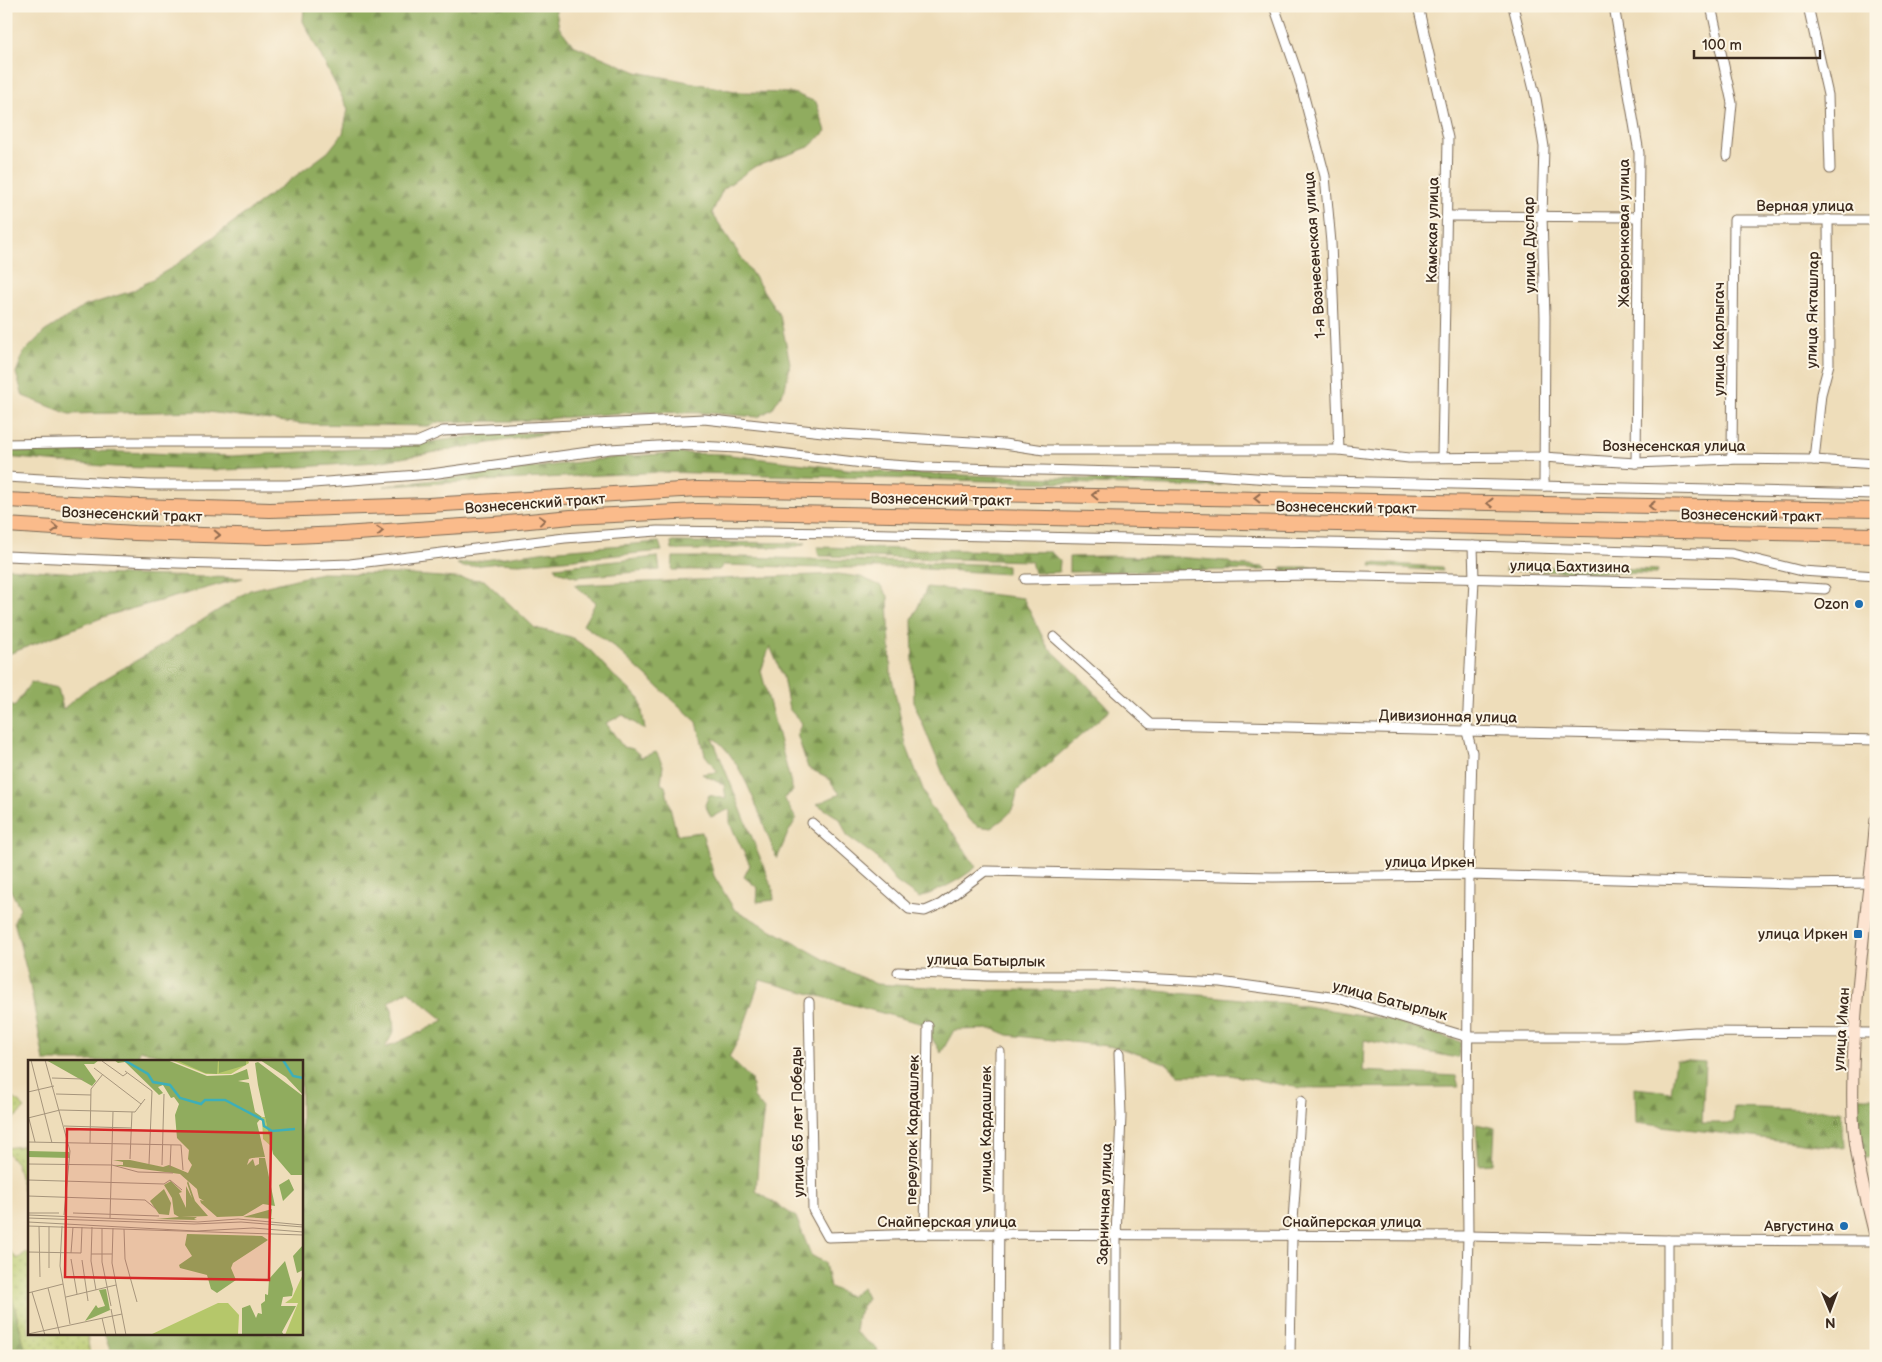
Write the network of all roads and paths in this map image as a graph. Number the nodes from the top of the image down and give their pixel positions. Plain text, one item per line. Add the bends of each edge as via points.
1 (1274, 6) edge
2 (1418, 6) edge
3 (1513, 6) edge
4 (1614, 6) edge
5 (1711, 6) edge
6 (1808, 6) edge
7 (1727, 156) dead end
8 (1830, 169) dead end
9 (1447, 216) junction
10 (1542, 216) junction
11 (1638, 216) junction
12 (1828, 219) junction
13 (1734, 220) joint
14 (1876, 220) edge
15 (6, 444) edge
16 (1339, 450) junction
17 (1442, 457) junction
18 (1543, 457) junction
19 (1732, 459) junction
20 (1814, 460) junction
21 (1636, 462) junction
22 (1876, 464) edge
23 (6, 477) edge
24 (1544, 486) junction
25 (1876, 494) edge
26 (6, 500) edge
27 (1876, 510) edge
28 (6, 525) edge
29 (1876, 535) edge
30 (1473, 546) junction
31 (6, 556) edge
32 (1876, 576) edge
33 (1024, 579) dead end
34 (1474, 579) junction
35 (1825, 589) dead end
36 (1054, 637) dead end
37 (1467, 732) junction
38 (1876, 740) edge
39 (1876, 820) edge
40 (812, 823) dead end
41 (1469, 875) junction
42 (1873, 883) edge
43 (898, 972) dead end
44 (809, 1002) dead end
45 (928, 1026) dead end
46 (1855, 1032) junction
47 (1876, 1033) edge
48 (1468, 1037) junction
49 (1000, 1052) dead end
50 (1119, 1053) dead end
51 (1301, 1101) dead end
52 (925, 1234) junction
53 (1000, 1235) junction
54 (1116, 1236) junction
55 (1292, 1236) junction
56 (1468, 1236) junction
57 (828, 1237) joint
58 (1668, 1240) junction
59 (1876, 1240) edge
60 (998, 1356) edge
61 (1116, 1356) edge
62 (1290, 1356) edge
63 (1465, 1356) edge
64 (1668, 1356) edge

1 - 16 street, 1-я Вознесенская улица via 1299,78 1325,176 1331,244
2 - 9 street, Камская улица via 1448,138
3 - 10 street, улица Дуслар via 1536,98 1544,147
4 - 11 street, Жаворонковая улица via 1639,153
5 - 7 street via 1732,103
6 - 8 street via 1828,95
9 - 10 street
9 - 17 street, Камская улица
10 - 11 street
10 - 18 street, улица Дуслар via 1545,317
11 - 21 street, Жаворонковая улица
12 - 13 street, Верная улица
12 - 14 street, Верная улица
12 - 20 street, улица Якташлар via 1829,364 1821,394
13 - 19 street, улица Карлыгач
15 - 16 street, Вознесенская улица via 417,442 443,431 694,419 1044,450
16 - 17 street, Вознесенская улица via 1410,458
17 - 18 street, Вознесенская улица
18 - 21 street, Вознесенская улица
18 - 24 street, улица Дуслар
19 - 20 street, Вознесенская улица
19 - 21 street, Вознесенская улица
20 - 22 street, Вознесенская улица
23 - 24 street via 150,485 287,484 431,474 610,449 674,445 738,448 921,467
24 - 25 street
27 -> 26 main road, Вознесенский тракт via 698,489 477,503 287,510
28 -> 29 main road, Вознесенский тракт via 268,537 508,523 571,516 698,511
30 - 31 street via 657,531 565,538 359,563 312,565
30 - 32 street via 1732,554 1802,571
30 - 34 street
33 - 34 street, улица Бахтизина via 1314,575
34 - 35 street, улица Бахтизина
34 - 37 street
36 - 37 street, Дивизионная улица via 1151,724
37 - 38 street, Дивизионная улица
37 - 41 street via 1472,752
39 - 42 street, улица Иман
40 - 41 street, улица Иркен via 909,909 925,911 941,904 985,870 1273,877
41 - 42 street, улица Иркен via 1790,884
41 - 48 street
42 - 46 street, улица Иман
43 - 48 street, улица Батырлык via 1220,982 1338,998
44 - 57 street, улица 65 лет Победы via 813,1210
45 - 52 street, переулок Кардашлек
46 - 47 street, улица Батырлык
46 - 48 street, улица Батырлык
46 - 59 street, улица Иман via 1853,1117 1862,1188
48 - 56 street
49 - 53 street, улица Кардашлек
50 - 54 street, Зарничная улица via 1121,1116
51 - 55 street
52 - 53 street, Снайперская улица
52 - 57 street, Снайперская улица
53 - 54 street, Снайперская улица
53 - 60 street, улица Кардашлек
54 - 55 street, Снайперская улица
54 - 61 street, Зарничная улица
55 - 56 street, Снайперская улица
55 - 62 street
56 - 58 street, Снайперская улица
56 - 63 street
58 - 59 street, Снайперская улица
58 - 64 street

